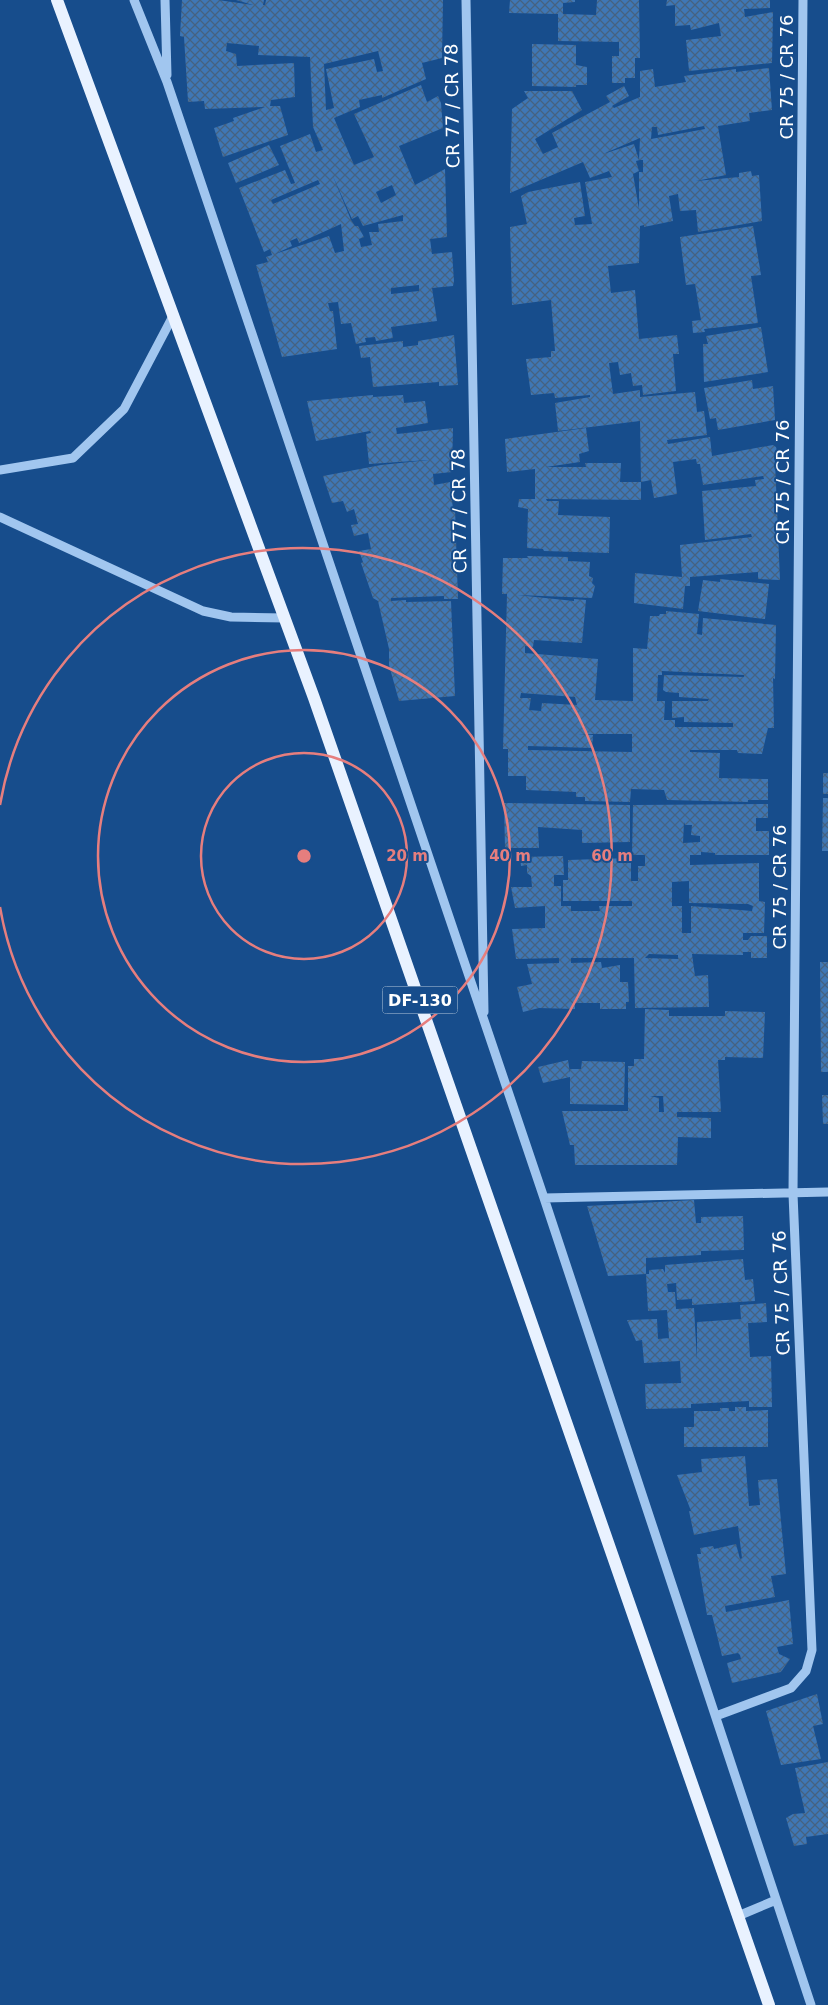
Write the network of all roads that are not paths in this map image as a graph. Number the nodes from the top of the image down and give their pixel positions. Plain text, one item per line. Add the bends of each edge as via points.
1 (57, 0) edge
2 (134, 0) edge
3 (164, 0) edge
4 (466, 0) edge
5 (803, 0) edge
6 (167, 82) junction
7 (174, 316) junction
8 (0, 470) edge
9 (0, 517) edge
10 (285, 618) junction
11 (484, 1022) junction
12 (828, 1192) edge
13 (792, 1194) junction
14 (544, 1198) junction
15 (716, 1716) junction
16 (776, 1900) junction
17 (738, 1916) junction
18 (769, 2005) edge
19 (811, 2005) edge

1 - 7 main road, DF-130
2 - 6 street
3 - 6 street
4 - 11 street, CR 77 / CR 78
5 - 13 street, CR 75 / CR 76
6 - 11 street
7 - 8 street via 124,410 73,458
7 - 10 main road, DF-130
9 - 10 street via 203,611 231,617
10 - 17 main road, DF-130
11 - 14 street
12 - 13 street
13 - 14 street
13 - 15 street, CR 75 / CR 76 via 812,1650 806,1671 791,1688
14 - 15 street
15 - 16 street
16 - 17 street
16 - 19 street
17 - 18 main road, DF-130

